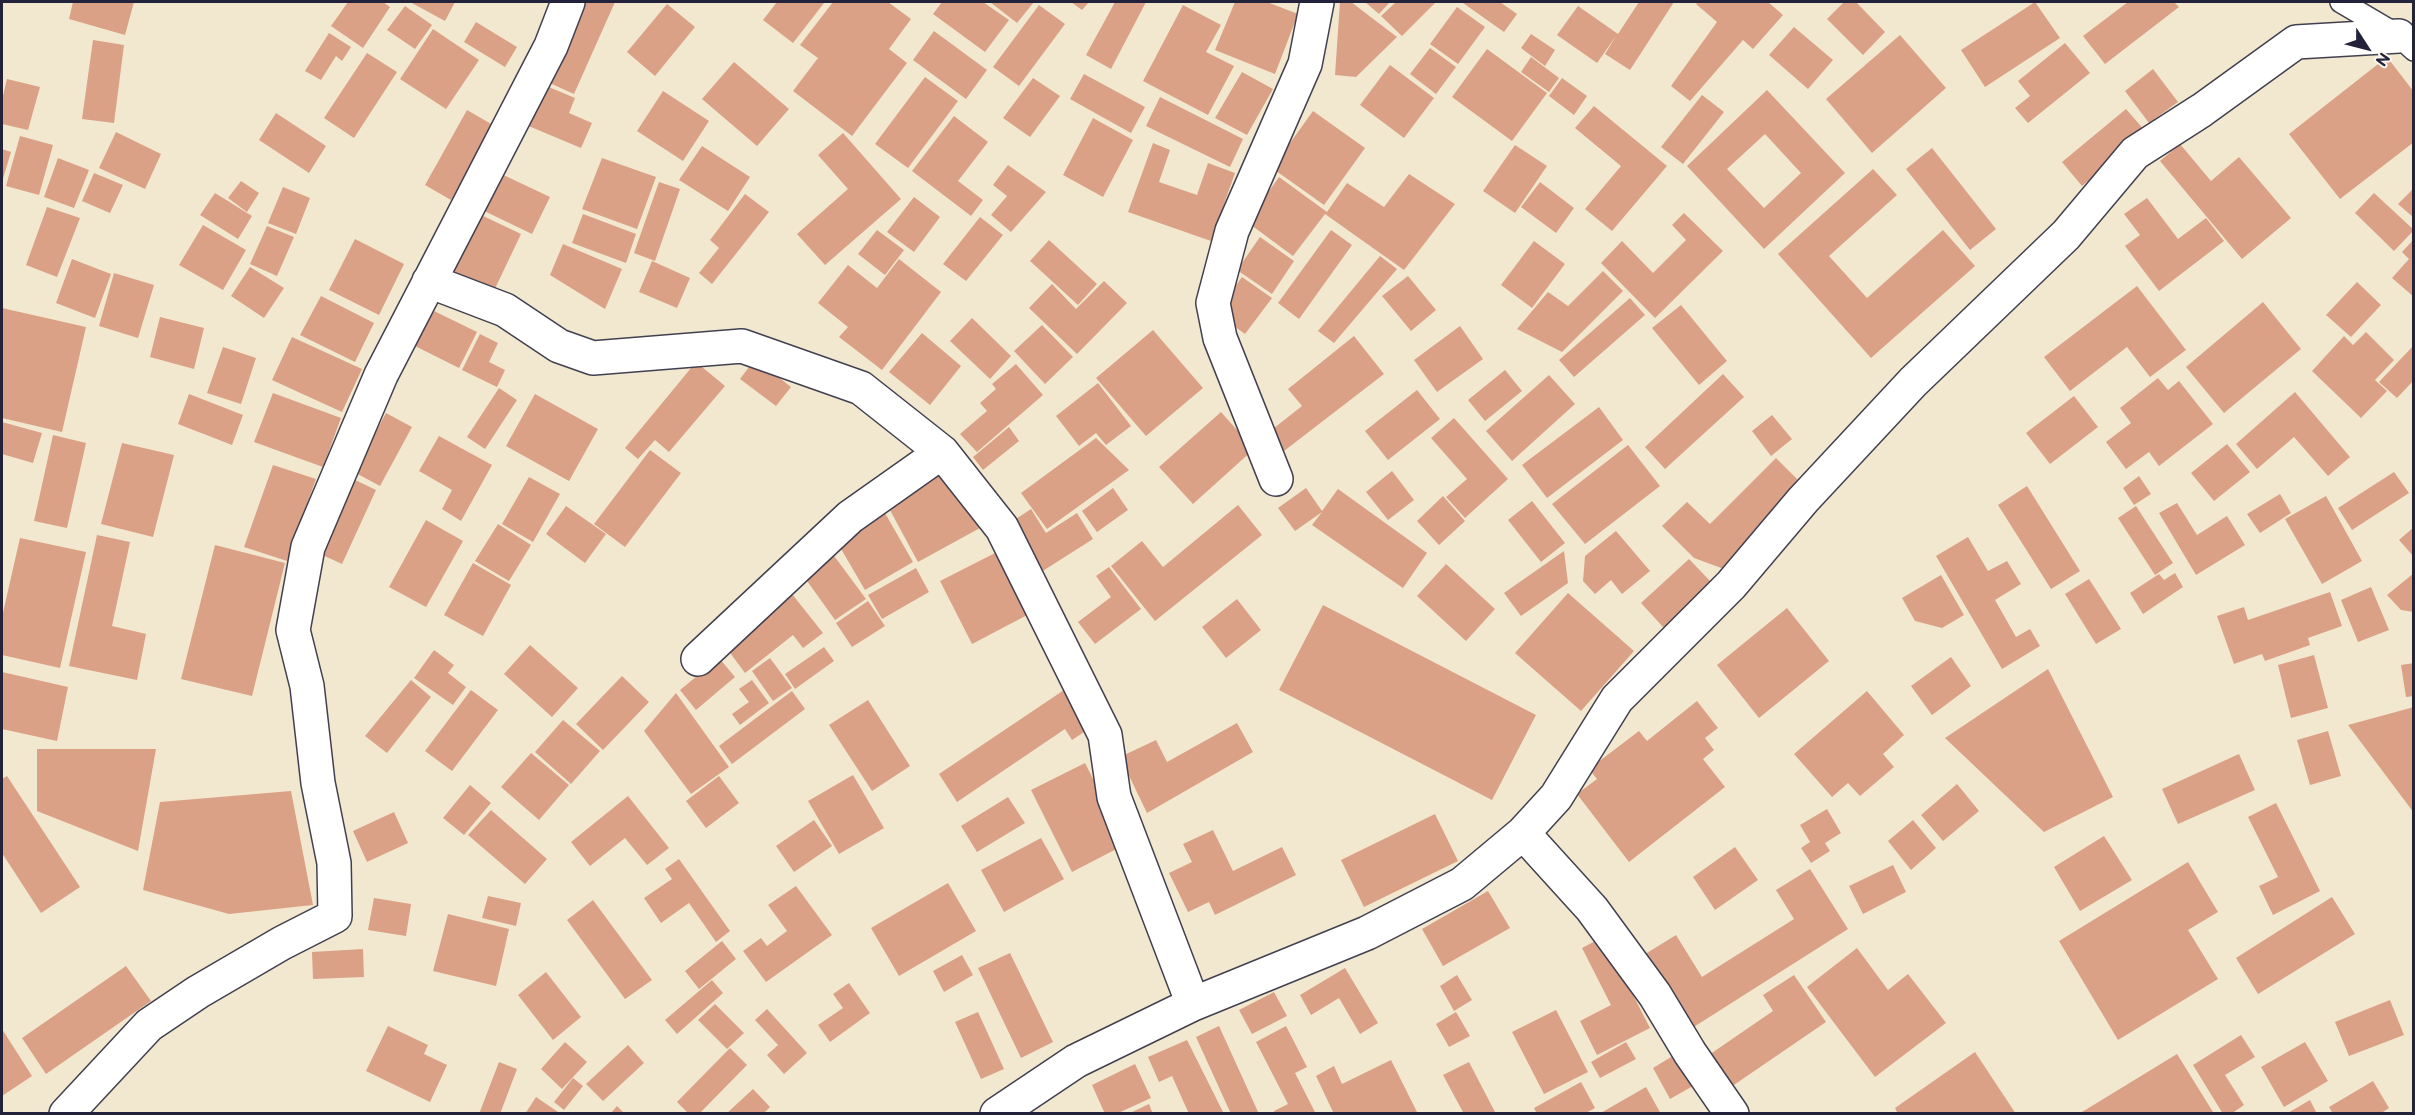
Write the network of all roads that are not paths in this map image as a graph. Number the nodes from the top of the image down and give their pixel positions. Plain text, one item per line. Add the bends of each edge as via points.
1 (568, 2) edge
2 (1317, 2) edge
3 (2341, 2) edge
4 (2406, 43) edge
5 (429, 281) junction
6 (942, 452) junction
7 (1276, 479) dead end
8 (698, 659) dead end
9 (1523, 833) junction
10 (1193, 1004) junction
11 (66, 1113) edge
12 (997, 1113) edge
13 (1732, 1113) edge

1 - 5 street via 551,46
2 - 7 street via 1305,64 1232,231 1213,303 1220,339
3 - 4 lane
4 - 9 street via 2296,42 2135,153 2066,235 1913,382 1803,500 1731,585 1617,699 1556,797
5 - 6 street via 505,310 559,346 593,358 742,346 861,388
5 - 11 street via 381,375 308,547 293,630 307,686 318,783 334,863 335,916 198,992 149,1025
6 - 8 street via 850,518
6 - 10 street via 1002,528 1105,735 1114,797
9 - 10 street via 1462,884 1367,933
9 - 13 street via 1592,909 1655,995
10 - 12 street via 1076,1060

